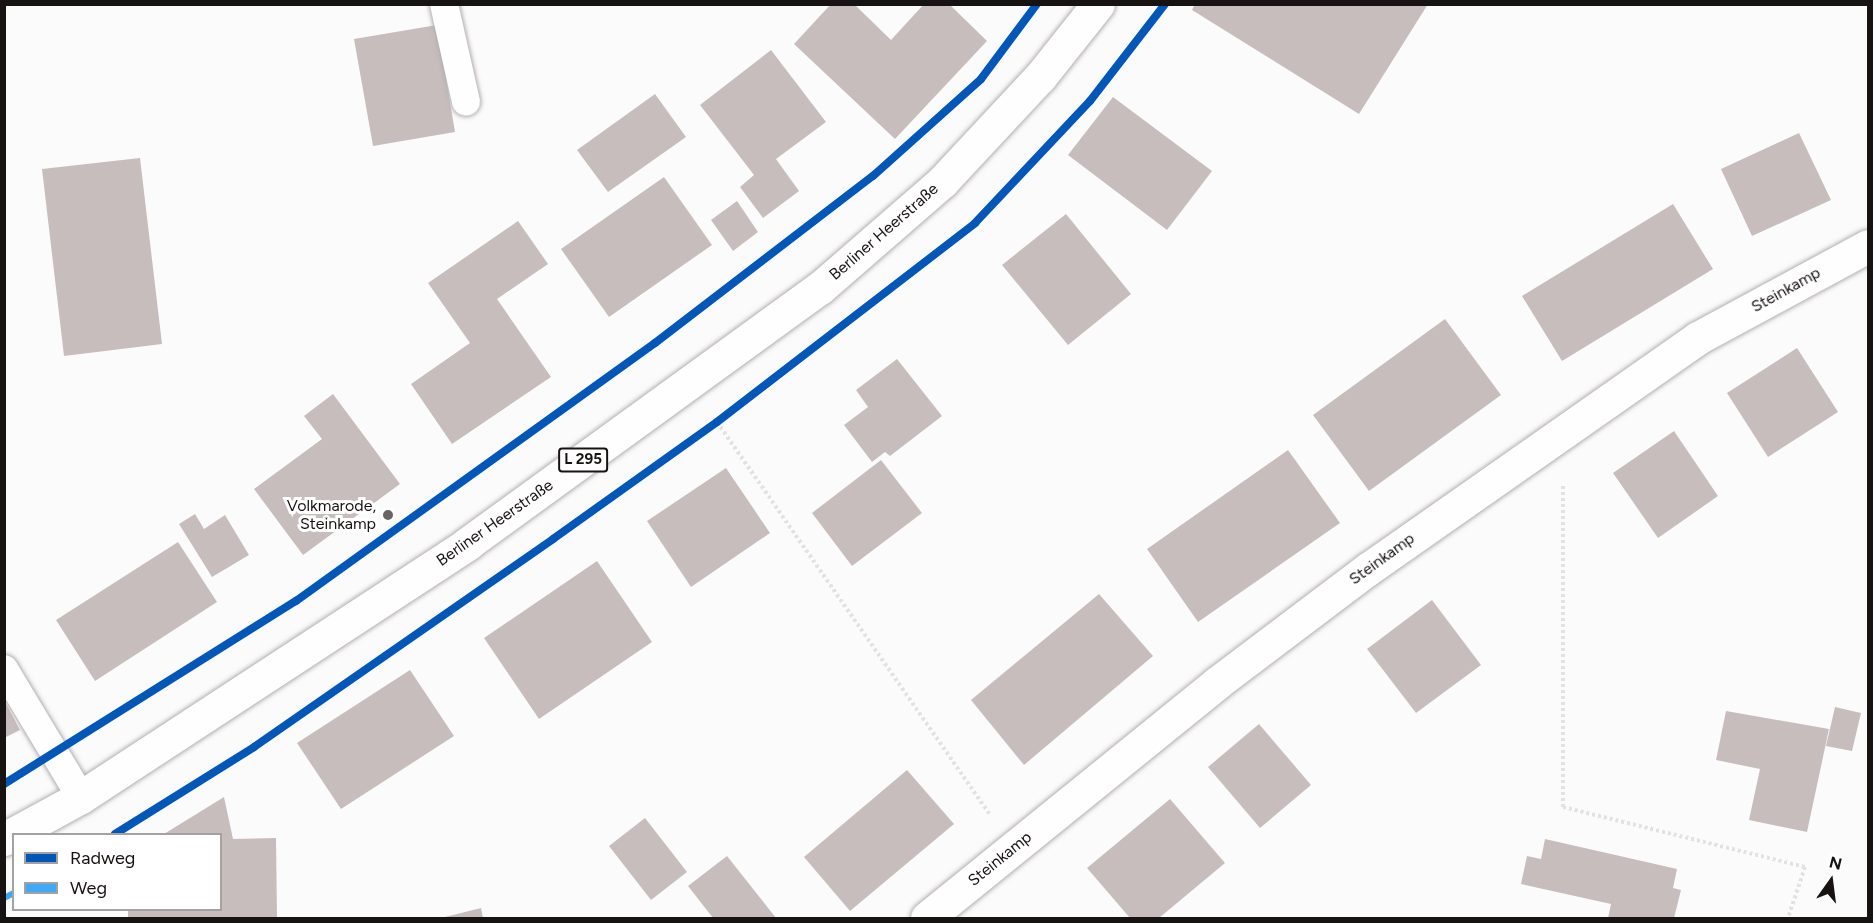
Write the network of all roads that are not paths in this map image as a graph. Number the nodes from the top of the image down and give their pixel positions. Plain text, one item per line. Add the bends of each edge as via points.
1 (444, 4) edge
2 (1098, 4) edge
3 (466, 102) dead end
4 (1869, 246) edge
5 (4, 669) edge
6 (81, 796) junction
7 (15, 833) edge
8 (927, 918) edge

1 - 3 lane
2 - 6 main road, Berliner Heerstraße / L 295 via 1040,77 942,182 820,288 467,544
4 - 8 main road, Steinkamp via 1698,338 1563,431 1217,683
5 - 6 lane
6 - 7 main road, Berliner Heerstraße / L 295

